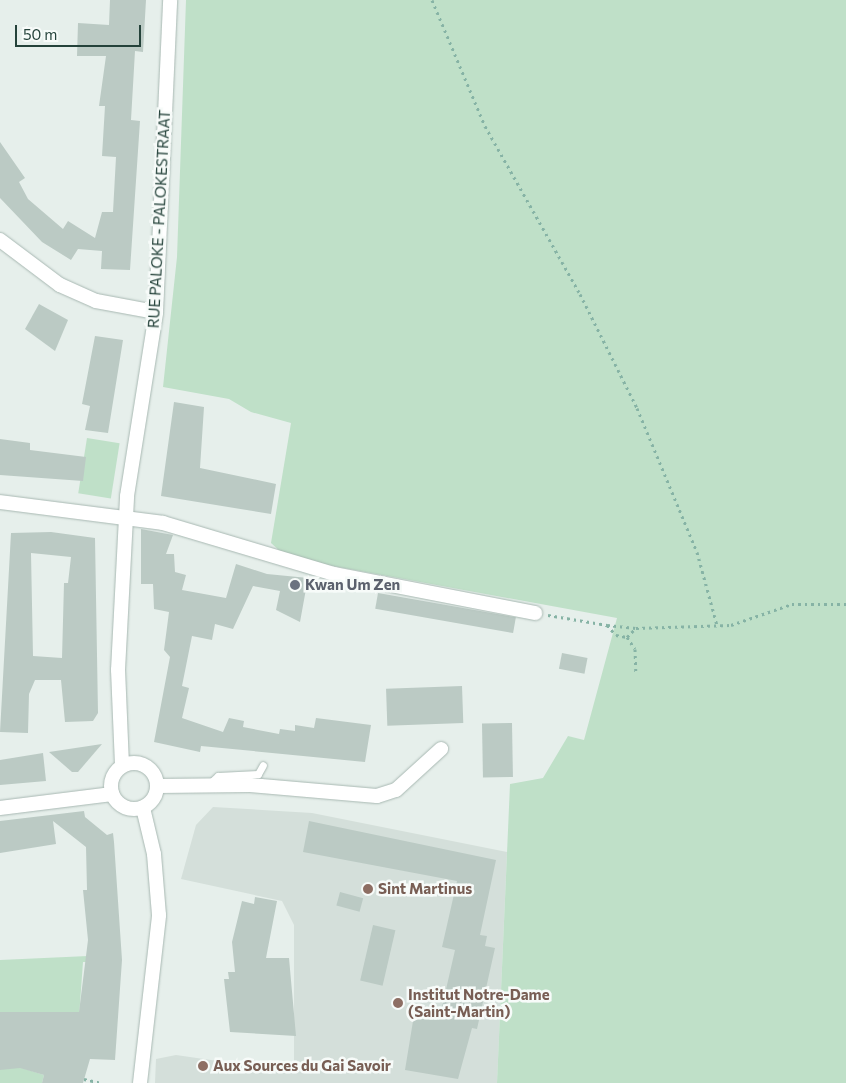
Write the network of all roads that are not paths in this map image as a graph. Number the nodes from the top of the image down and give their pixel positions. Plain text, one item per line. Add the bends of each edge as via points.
1 (170, 0) edge
2 (0, 240) edge
3 (156, 312) junction
4 (0, 502) edge
5 (129, 517) junction
6 (535, 613) road end
7 (440, 749) dead end
8 (122, 765) junction
9 (263, 765) dead end
10 (158, 786) junction
11 (206, 786) junction
12 (112, 794) junction
13 (0, 808) edge
14 (143, 808) junction
15 (140, 1083) edge

1 - 3 street, RUE PALOKE - PALOKESTRAAT
2 - 3 street via 60,285 96,301
3 - 5 street, RUE PALOKE - PALOKESTRAAT via 128,483
4 - 5 street
5 - 6 street via 163,523 334,574
5 - 8 street, RUE PALOKE - PALOKESTRAAT via 118,670
7 - 11 street via 396,790 378,796 250,785
8 - 10 street via 146,766
8 - 12 street, RUE PALOKE - PALOKESTRAAT via 112,778
9 - 11 lane via 258,774 218,776
10 - 11 street
10 - 14 street via 151,803
12 - 13 street
12 - 14 street via 122,806
14 - 15 street via 154,854 159,915

